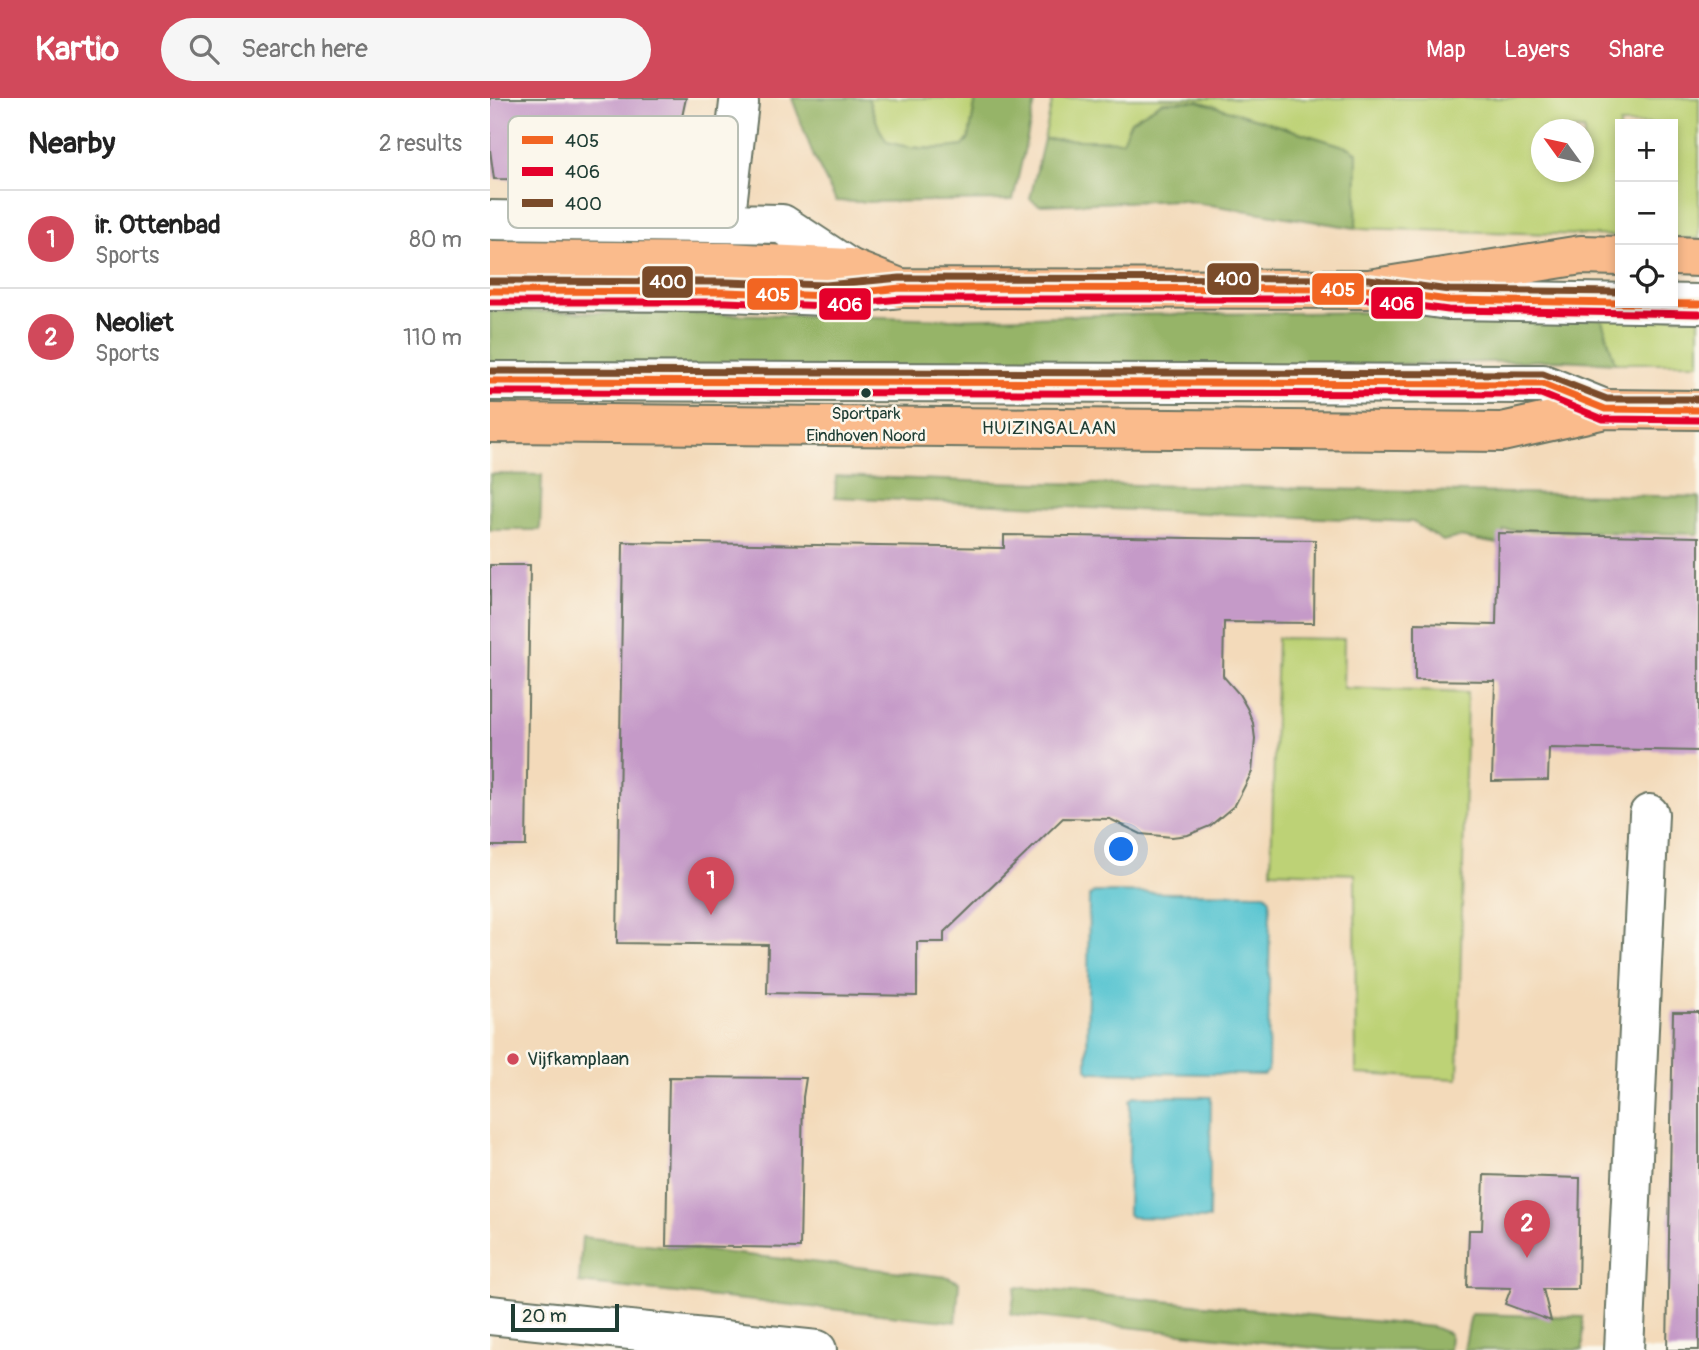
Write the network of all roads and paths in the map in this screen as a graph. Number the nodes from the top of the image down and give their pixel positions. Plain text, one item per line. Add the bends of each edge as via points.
1 (738, 103) dead end
2 (737, 116) edge
3 (490, 220) edge
4 (508, 220) edge
5 (738, 223) edge
6 (1615, 256) edge
7 (1678, 256) edge
8 (1699, 257) edge
9 (490, 260) edge
10 (849, 268) junction
11 (900, 288) junction
12 (1369, 289) junction
13 (490, 291) edge
14 (1699, 304) edge
15 (490, 381) edge
16 (1605, 409) junction
17 (1699, 410) edge
18 (490, 423) edge
19 (1649, 814) dead end
20 (490, 1315) edge
21 (817, 1350) edge
22 (1624, 1350) edge

1 - 2 street
3 - 4 street
5 - 10 street via 782,224
6 - 12 main road via 1581,255
7 - 8 main road
9 - 10 main road
10 - 11 main road
11 - 12 main road
11 - 13 street via 826,296
12 - 14 street via 1448,300
15 - 16 street, HUIZINGALAAN via 1543,384
16 - 17 main road, HUIZINGALAAN
16 - 18 main road, HUIZINGALAAN via 1503,432
19 - 22 street
20 - 21 street

